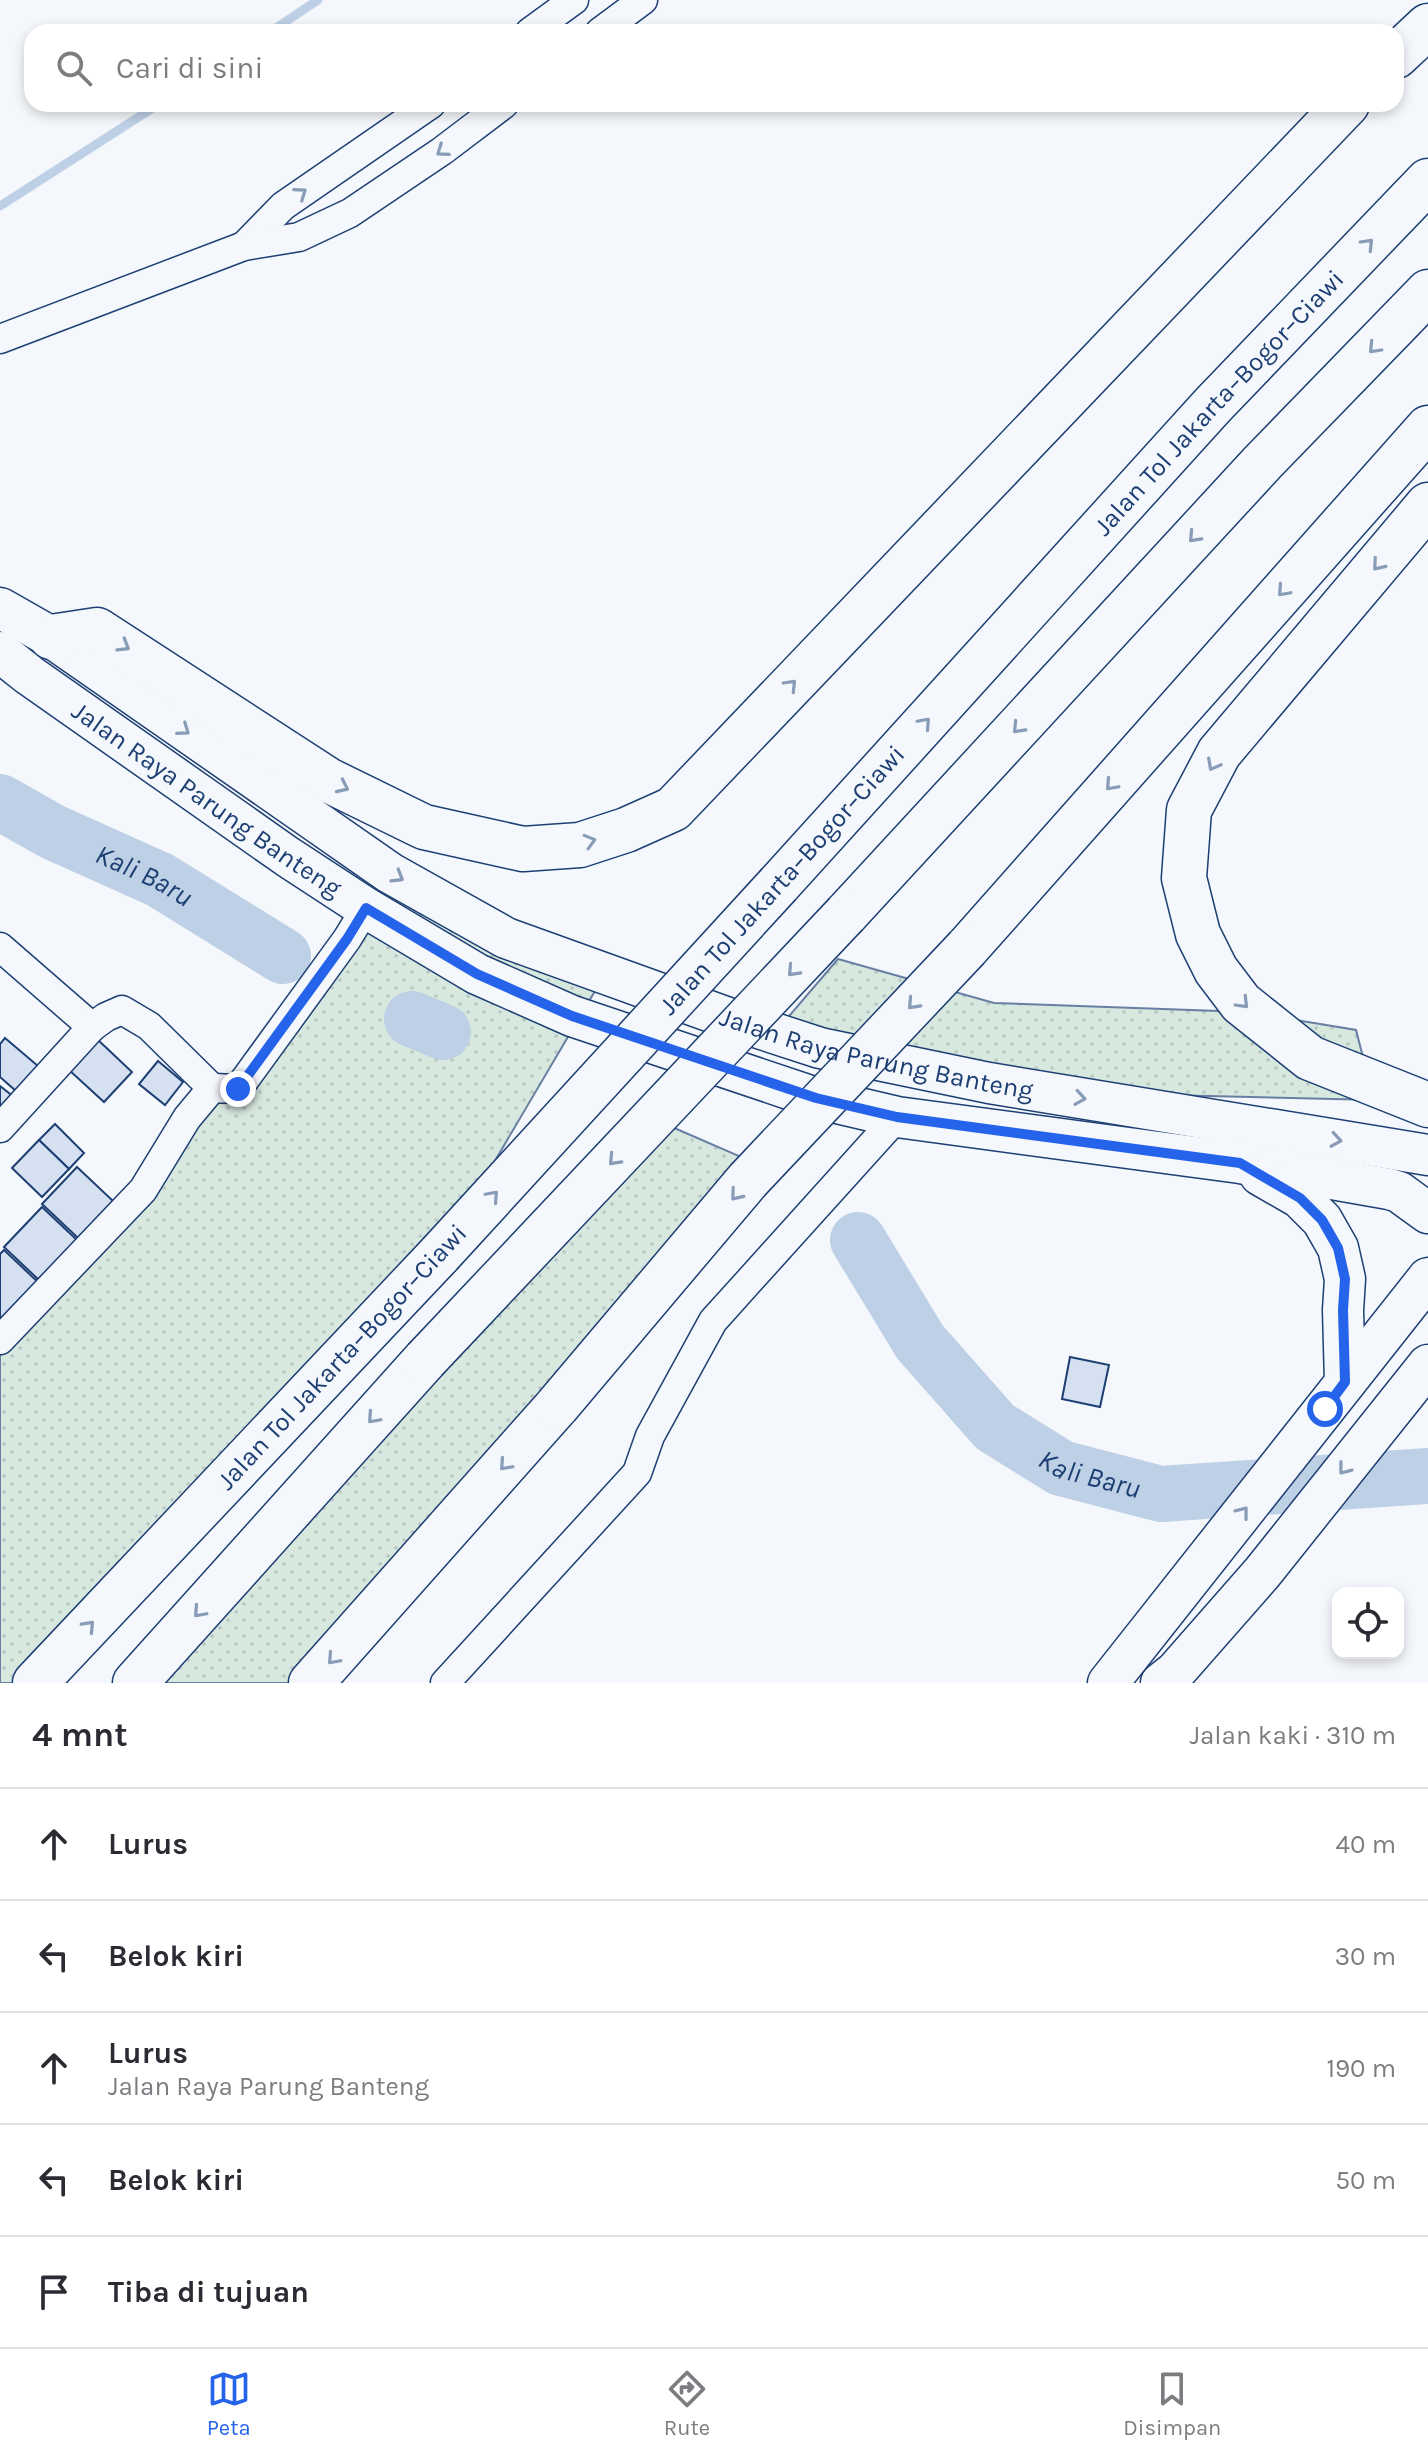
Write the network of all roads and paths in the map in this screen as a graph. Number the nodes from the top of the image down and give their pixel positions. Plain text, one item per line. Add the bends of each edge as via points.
1 (574, 0) edge
2 (643, 0) edge
3 (541, 24) edge
4 (611, 24) edge
5 (1428, 26) edge
6 (1404, 48) edge
7 (419, 112) edge
8 (493, 112) edge
9 (1339, 112) edge
10 (1428, 181) edge
11 (244, 246) junction
12 (1428, 292) edge
13 (0, 339) edge
14 (1428, 428) edge
15 (1428, 505) edge
16 (0, 608) edge
17 (51, 637) junction
18 (15, 664) edge
19 (357, 924) junction
20 (0, 947) edge
21 (92, 1027) junction
22 (225, 1088) junction
23 (1428, 1105) edge
24 (897, 1117) junction
25 (0, 1128) edge
26 (1428, 1155) edge
27 (1428, 1162) edge
28 (1240, 1163) junction
29 (1428, 1196) edge
30 (1428, 1213) edge
31 (1428, 1278) edge
32 (0, 1340) edge
33 (1428, 1365) edge
34 (1335, 1396) junction
35 (35, 1683) edge
36 (135, 1683) edge
37 (311, 1683) edge
38 (445, 1683) edge
39 (1108, 1683) edge
40 (1161, 1683) edge

1 - 3 street
2 - 4 street
5 - 6 highway
11 -> 7 street via 283,206
8 -> 11 street via 350,213 299,237
17 -> 9 highway via 97,630 328,780 424,827 523,849 580,845 626,830 673,809
35 -> 10 highway, Jalan Tol Jakarta–Bogor–Ciawi, bridge via 440,1254 1212,406
11 - 13 street
12 -> 36 highway, bridge via 425,1360
14 -> 37 highway, bridge via 967,948 748,1180 557,1406
15 -> 23 highway via 1219,753 1189,810 1184,878 1198,934 1241,1003 1310,1058
16 - 17 main road, Jalan Raya Parung Banteng
17 - 18 main road
17 -> 26 main road, Jalan Raya Parung Banteng via 390,873 506,938 820,1048 989,1083
18 - 19 main road, Jalan Raya Parung Banteng via 288,857
19 - 22 street
19 - 24 main road, Jalan Raya Parung Banteng via 572,1016 816,1098
20 - 21 street
21 - 22 street via 122,1010
21 - 25 street
22 - 32 street via 187,1118 143,1190
24 - 28 main road, Jalan Raya Parung Banteng
24 - 38 street via 713,1321 650,1436 637,1473
27 - 29 main road
28 - 30 main road, Jalan Raya Parung Banteng via 1389,1189
28 - 34 main road via 1300,1198 1322,1220 1338,1248 1345,1279
31 - 34 main road
33 -> 40 main road via 1262,1573
39 -> 34 main road

